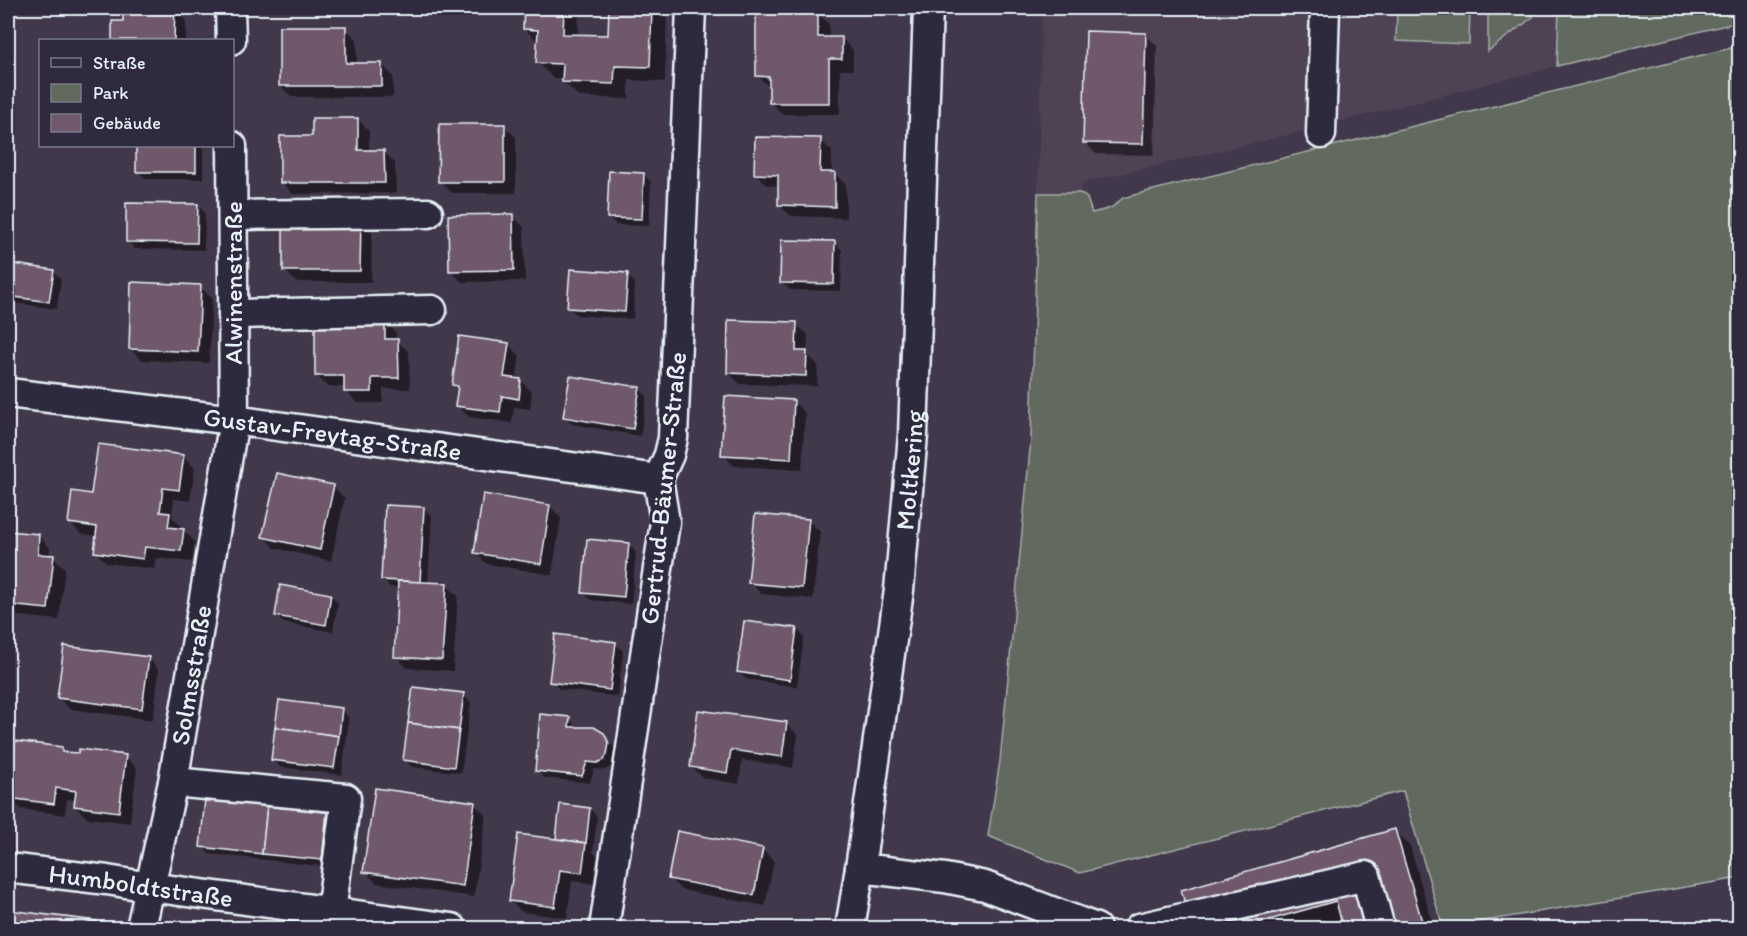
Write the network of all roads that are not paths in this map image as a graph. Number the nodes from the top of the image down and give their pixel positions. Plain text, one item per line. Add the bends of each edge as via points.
1 (230, 8) edge
2 (691, 8) edge
3 (928, 8) edge
4 (1325, 8) edge
5 (231, 39) edge
6 (1321, 134) dead end
7 (232, 147) edge
8 (428, 213) dead end
9 (233, 215) junction
10 (432, 310) dead end
11 (233, 314) junction
12 (8, 393) edge
13 (234, 420) junction
14 (658, 479) junction
15 (172, 782) junction
16 (8, 868) edge
17 (860, 868) junction
18 (150, 887) junction
19 (331, 920) edge
20 (1048, 920) edge
21 (141, 928) edge
22 (452, 928) edge
23 (604, 928) edge
24 (850, 928) edge
25 (1096, 928) edge
26 (1139, 928) edge
27 (1380, 928) edge

1 - 5 street
2 - 14 street, Gertrud-Bäumer-Straße via 673,438
3 - 17 street, Moltkering via 913,435 899,590
4 - 6 street
7 - 9 street, Alwinenstraße
8 - 9 street
9 - 11 street, Alwinenstraße
10 - 11 street
11 - 13 street, Alwinenstraße
12 - 13 street, Gustav-Freytag-Straße
13 - 14 street, Gustav-Freytag-Straße
13 - 15 street, Solmsstraße
14 - 23 street, Gertrud-Bäumer-Straße via 665,522
15 - 18 street, Solmsstraße
15 - 19 street via 346,798
16 - 18 street, Humboldtstraße
17 - 20 street via 985,886
17 - 24 street, Moltkering
18 - 19 street, Humboldtstraße
18 - 21 street, Solmsstraße
19 - 22 street, Humboldtstraße
20 - 25 street
26 - 27 street via 1366,876

